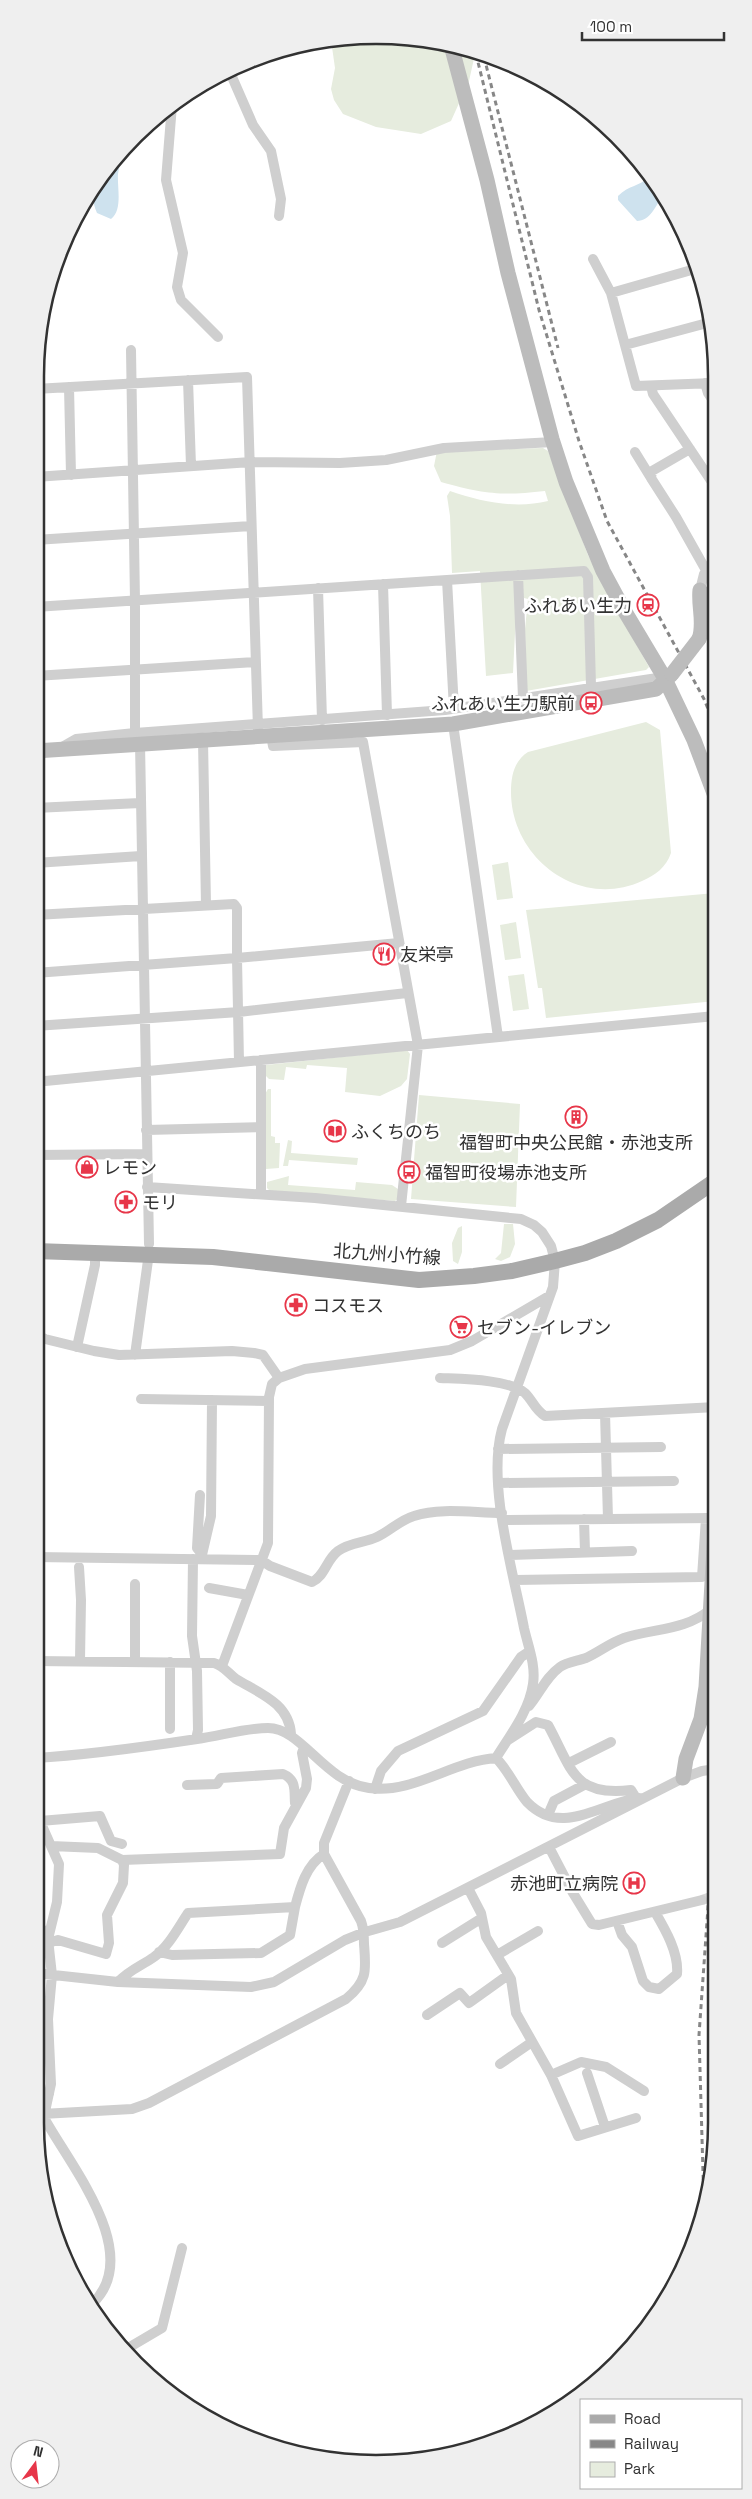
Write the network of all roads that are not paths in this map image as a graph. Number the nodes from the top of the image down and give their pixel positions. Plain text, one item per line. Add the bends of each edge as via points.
1 (453, 53) edge
2 (232, 77) edge
3 (171, 114) edge
4 (279, 216) dead end
5 (593, 259) dead end
6 (691, 270) edge
7 (611, 293) junction
8 (704, 324) edge
9 (218, 337) dead end
10 (625, 345) junction
11 (130, 350) dead end
12 (188, 380) junction
13 (131, 383) junction
14 (708, 383) edge
15 (651, 386) junction
16 (70, 387) junction
17 (44, 388) edge
18 (553, 442) junction
19 (690, 449) junction
20 (635, 452) dead end
21 (251, 462) junction
22 (191, 466) junction
23 (132, 470) junction
24 (71, 475) junction
25 (44, 476) edge
26 (708, 476) edge
27 (651, 478) junction
28 (251, 526) junction
29 (132, 533) junction
30 (44, 539) edge
31 (707, 572) joint
32 (518, 575) junction
33 (447, 580) junction
34 (383, 584) junction
35 (318, 588) junction
36 (700, 590) junction
37 (254, 593) junction
38 (135, 601) junction
39 (708, 602) edge
40 (44, 606) edge
41 (255, 662) junction
42 (135, 670) junction
43 (44, 675) edge
44 (667, 677) junction
45 (591, 686) junction
46 (523, 698) junction
47 (387, 715) junction
48 (453, 716) junction
49 (322, 720) junction
50 (262, 732) junction
51 (137, 738) junction
52 (203, 740) junction
53 (44, 750) edge
54 (708, 777) edge
55 (140, 802) junction
56 (44, 807) edge
57 (141, 856) junction
58 (44, 862) edge
59 (206, 905) junction
60 (142, 910) junction
61 (44, 915) edge
62 (399, 943) junction
63 (237, 958) junction
64 (144, 965) junction
65 (44, 972) edge
66 (407, 993) junction
67 (239, 1012) junction
68 (708, 1017) edge
69 (145, 1018) junction
70 (44, 1025) edge
71 (498, 1037) junction
72 (418, 1045) junction
73 (260, 1060) junction
74 (239, 1062) junction
75 (146, 1071) junction
76 (44, 1081) edge
77 (262, 1127) junction
78 (146, 1130) junction
79 (146, 1154) junction
80 (44, 1155) edge
81 (708, 1186) edge
82 (147, 1187) junction
83 (261, 1194) junction
84 (401, 1206) junction
85 (149, 1249) junction
86 (44, 1251) edge
87 (95, 1252) junction
88 (555, 1261) junction
89 (549, 1296) junction
90 (44, 1337) edge
91 (77, 1347) junction
92 (135, 1355) junction
93 (280, 1378) junction
94 (440, 1378) dead end
95 (516, 1389) junction
96 (142, 1399) dead end
97 (212, 1400) junction
98 (269, 1401) junction
99 (708, 1407) edge
100 (605, 1413) junction
101 (661, 1447) dead end
102 (606, 1448) junction
103 (498, 1449) junction
104 (674, 1480) dead end
105 (606, 1481) junction
106 (499, 1483) junction
107 (200, 1495) dead end
108 (708, 1516) edge
109 (502, 1517) junction
110 (608, 1519) junction
111 (584, 1520) junction
112 (708, 1544) edge
113 (632, 1550) dead end
114 (585, 1552) junction
115 (510, 1555) junction
116 (44, 1557) edge
117 (199, 1557) junction
118 (261, 1560) junction
119 (78, 1568) dead end
120 (515, 1580) junction
121 (135, 1584) dead end
122 (209, 1588) dead end
123 (248, 1594) junction
124 (708, 1611) edge
125 (708, 1648) edge
126 (530, 1651) junction
127 (44, 1660) edge
128 (80, 1660) junction
129 (135, 1662) junction
130 (170, 1662) junction
131 (197, 1663) junction
132 (222, 1666) junction
133 (525, 1710) junction
134 (170, 1729) dead end
135 (291, 1734) junction
136 (196, 1739) junction
137 (507, 1740) junction
138 (611, 1742) dead end
139 (304, 1747) junction
140 (44, 1757) edge
141 (496, 1758) junction
142 (569, 1763) junction
143 (708, 1770) edge
144 (683, 1778) junction
145 (349, 1781) junction
146 (187, 1785) dead end
147 (584, 1785) junction
148 (375, 1788) junction
149 (639, 1798) junction
150 (296, 1806) junction
151 (548, 1815) junction
152 (44, 1818) edge
153 (44, 1832) edge
154 (122, 1844) dead end
155 (51, 1846) junction
156 (549, 1847) junction
157 (324, 1854) junction
158 (122, 1860) junction
159 (468, 1888) junction
160 (702, 1900) tunnel mouth
161 (295, 1907) junction
162 (655, 1912) junction
163 (482, 1918) junction
164 (617, 1921) junction
165 (44, 1931) edge
166 (50, 1931) junction
167 (538, 1931) dead end
168 (365, 1932) junction
169 (48, 1943) junction
170 (442, 1944) dead end
171 (159, 1952) junction
172 (497, 1955) junction
173 (44, 1974) edge
174 (508, 1974) junction
175 (52, 1975) junction
176 (118, 1982) junction
177 (426, 2016) dead end
178 (44, 2019) edge
179 (48, 2019) junction
180 (532, 2042) junction
181 (500, 2064) dead end
182 (587, 2074) dead end
183 (551, 2075) junction
184 (644, 2090) dead end
185 (44, 2093) edge
186 (49, 2094) junction
187 (44, 2105) edge
188 (44, 2117) edge
189 (636, 2118) dead end
190 (44, 2126) edge
191 (605, 2128) junction
192 (182, 2248) dead end
193 (95, 2301) edge
194 (130, 2347) edge

1 - 18 street
2 - 4 street via 253,126 271,151 280,199
3 - 9 street via 166,180 183,253 177,287 180,300
5 - 7 street
6 - 7 street
7 - 10 street
8 - 10 street
10 - 15 street via 636,386
11 - 13 street
12 - 13 street
12 - 21 street via 247,376
12 - 22 street
13 - 16 street
13 - 23 street
14 - 15 street
15 - 19 street via 653,394
16 - 17 street
16 - 24 street
18 - 21 street via 444,448 386,460 340,464
18 - 44 street via 574,504 603,571
19 - 26 street
19 - 27 street via 652,471
20 - 27 street
21 - 22 street
21 - 28 street
22 - 23 street
23 - 24 street
23 - 29 street
24 - 25 street
27 - 31 street
28 - 29 street
28 - 37 street
29 - 30 street
29 - 38 street
31 - 36 street
32 - 33 street
32 - 45 street via 584,571 588,577
32 - 46 street
33 - 34 street
33 - 48 street
34 - 35 street
34 - 47 street
35 - 37 street
35 - 49 street
36 - 39 street
36 - 44 street, bridge via 703,627 699,639
37 - 38 street
37 - 41 street
38 - 40 street
38 - 42 street
41 - 42 street
41 - 50 street
42 - 43 street
42 - 51 street
44 - 45 street
44 - 48 street via 656,689
44 - 54 street
45 - 46 street
46 - 48 street
47 - 48 street
47 - 49 street
48 - 50 street
48 - 71 street
49 - 50 street
50 - 51 street
50 - 52 street
50 - 62 street via 273,746 363,742
51 - 52 street
51 - 53 street
51 - 55 street
52 - 59 street
55 - 56 street
55 - 57 street
57 - 58 street
57 - 60 street
59 - 60 street
59 - 63 street via 234,904 237,908
60 - 61 street
60 - 64 street
62 - 63 street
62 - 66 street
63 - 64 street
63 - 67 street
64 - 65 street
64 - 69 street
66 - 67 street
66 - 72 street
67 - 69 street
67 - 74 street
68 - 71 street
69 - 70 street
69 - 75 street
71 - 72 street
72 - 73 street
72 - 84 street
73 - 74 street
73 - 77 street
74 - 75 street
75 - 76 street
75 - 78 street
77 - 78 street
77 - 83 street
78 - 79 street
79 - 80 street
79 - 82 street
81 - 88 main road, 北九州小竹線 via 641,1229 585,1253
82 - 83 street
82 - 85 street
83 - 84 street
84 - 88 street via 521,1219 542,1232
85 - 87 main road, 北九州小竹線
85 - 88 main road, 北九州小竹線 via 419,1280 512,1271
85 - 92 street
86 - 87 main road, 北九州小竹線
87 - 91 street
88 - 89 street
89 - 93 street via 472,1341 450,1350 305,1369
89 - 95 street
90 - 91 street
91 - 92 street
92 - 93 street via 254,1353 263,1355
93 - 98 street via 272,1384
94 - 95 street via 477,1380
95 - 100 street via 525,1394 537,1412 545,1416
95 - 103 street
96 - 97 street
97 - 98 street
97 - 117 street via 211,1516
98 - 118 street via 268,1543
99 - 100 street
100 - 102 street
101 - 102 street
102 - 103 street
102 - 105 street
103 - 106 street
104 - 105 street
105 - 106 street
105 - 110 street
106 - 109 street
107 - 117 street
108 - 110 street
109 - 111 street
109 - 115 street
109 - 118 street via 455,1512 413,1516 378,1537 349,1544 336,1552 320,1578 312,1582
110 - 111 street
111 - 114 street
112 - 120 street via 702,1577
113 - 114 street
114 - 115 street
115 - 120 street
116 - 117 street
117 - 118 street
117 - 131 street via 192,1636
118 - 123 street
119 - 128 street
120 - 126 street
121 - 129 street
122 - 123 street
123 - 132 street
124 - 133 street via 682,1626 625,1638 562,1665 548,1678
125 - 144 street via 701,1718 686,1759
126 - 133 street via 534,1675
126 - 148 street via 521,1656 483,1711 398,1751 381,1771
127 - 128 street
128 - 129 street
129 - 130 street
130 - 131 street
130 - 134 street
131 - 132 street
131 - 136 street
132 - 135 street via 233,1677 277,1704 290,1722
133 - 137 street
135 - 136 street via 267,1728
135 - 139 street
136 - 140 street
137 - 141 street
137 - 142 street via 536,1722 548,1725
138 - 142 street
139 - 145 street via 332,1773
139 - 150 street via 302,1753 308,1779
141 - 148 street via 467,1762 399,1788
141 - 151 street via 526,1800
142 - 147 street
143 - 144 street
144 - 149 street
145 - 148 street
145 - 157 street via 324,1843
146 - 150 street via 217,1784 221,1778 283,1774 294,1784
147 - 149 street via 602,1792 631,1790
147 - 151 street via 554,1801
149 - 151 street via 619,1801 573,1818 560,1819
149 - 156 street
150 - 158 street via 284,1828 280,1854
152 - 154 street via 100,1816 111,1841
153 - 155 street
155 - 158 street via 98,1848
155 - 166 street via 59,1864 57,1902
156 - 159 street
156 - 164 street via 592,1924
157 - 161 street via 304,1879
157 - 168 street
158 - 169 street via 123,1883 107,1915 109,1943 106,1954 58,1940
159 - 163 street
159 - 168 street via 400,1922
160 - 162 street
161 - 171 street via 188,1912
161 - 171 street via 290,1935 261,1953 172,1955
162 - 164 street
162 - 164 street via 671,1941 678,1968 677,1974 659,1990 643,1981 635,1954
163 - 170 street
163 - 172 street via 486,1937
165 - 166 street
166 - 169 street
167 - 172 street
168 - 176 street via 345,1940 274,1982 251,1987
168 - 188 street via 364,1976 359,1988 346,1999 149,2103 132,2109
169 - 175 street
171 - 176 street via 128,1971
172 - 174 street
173 - 175 street
174 - 177 street via 469,2003 460,1993
174 - 180 street via 516,2013
175 - 176 street
175 - 179 street
178 - 179 street
179 - 186 street
180 - 181 street
180 - 183 street
182 - 191 street
183 - 184 street via 581,2062 606,2067
183 - 191 street via 578,2136
185 - 186 street
186 - 187 street
189 - 191 street
190 - 193 street via 80,2174 111,2248 108,2282
192 - 194 street via 162,2328

